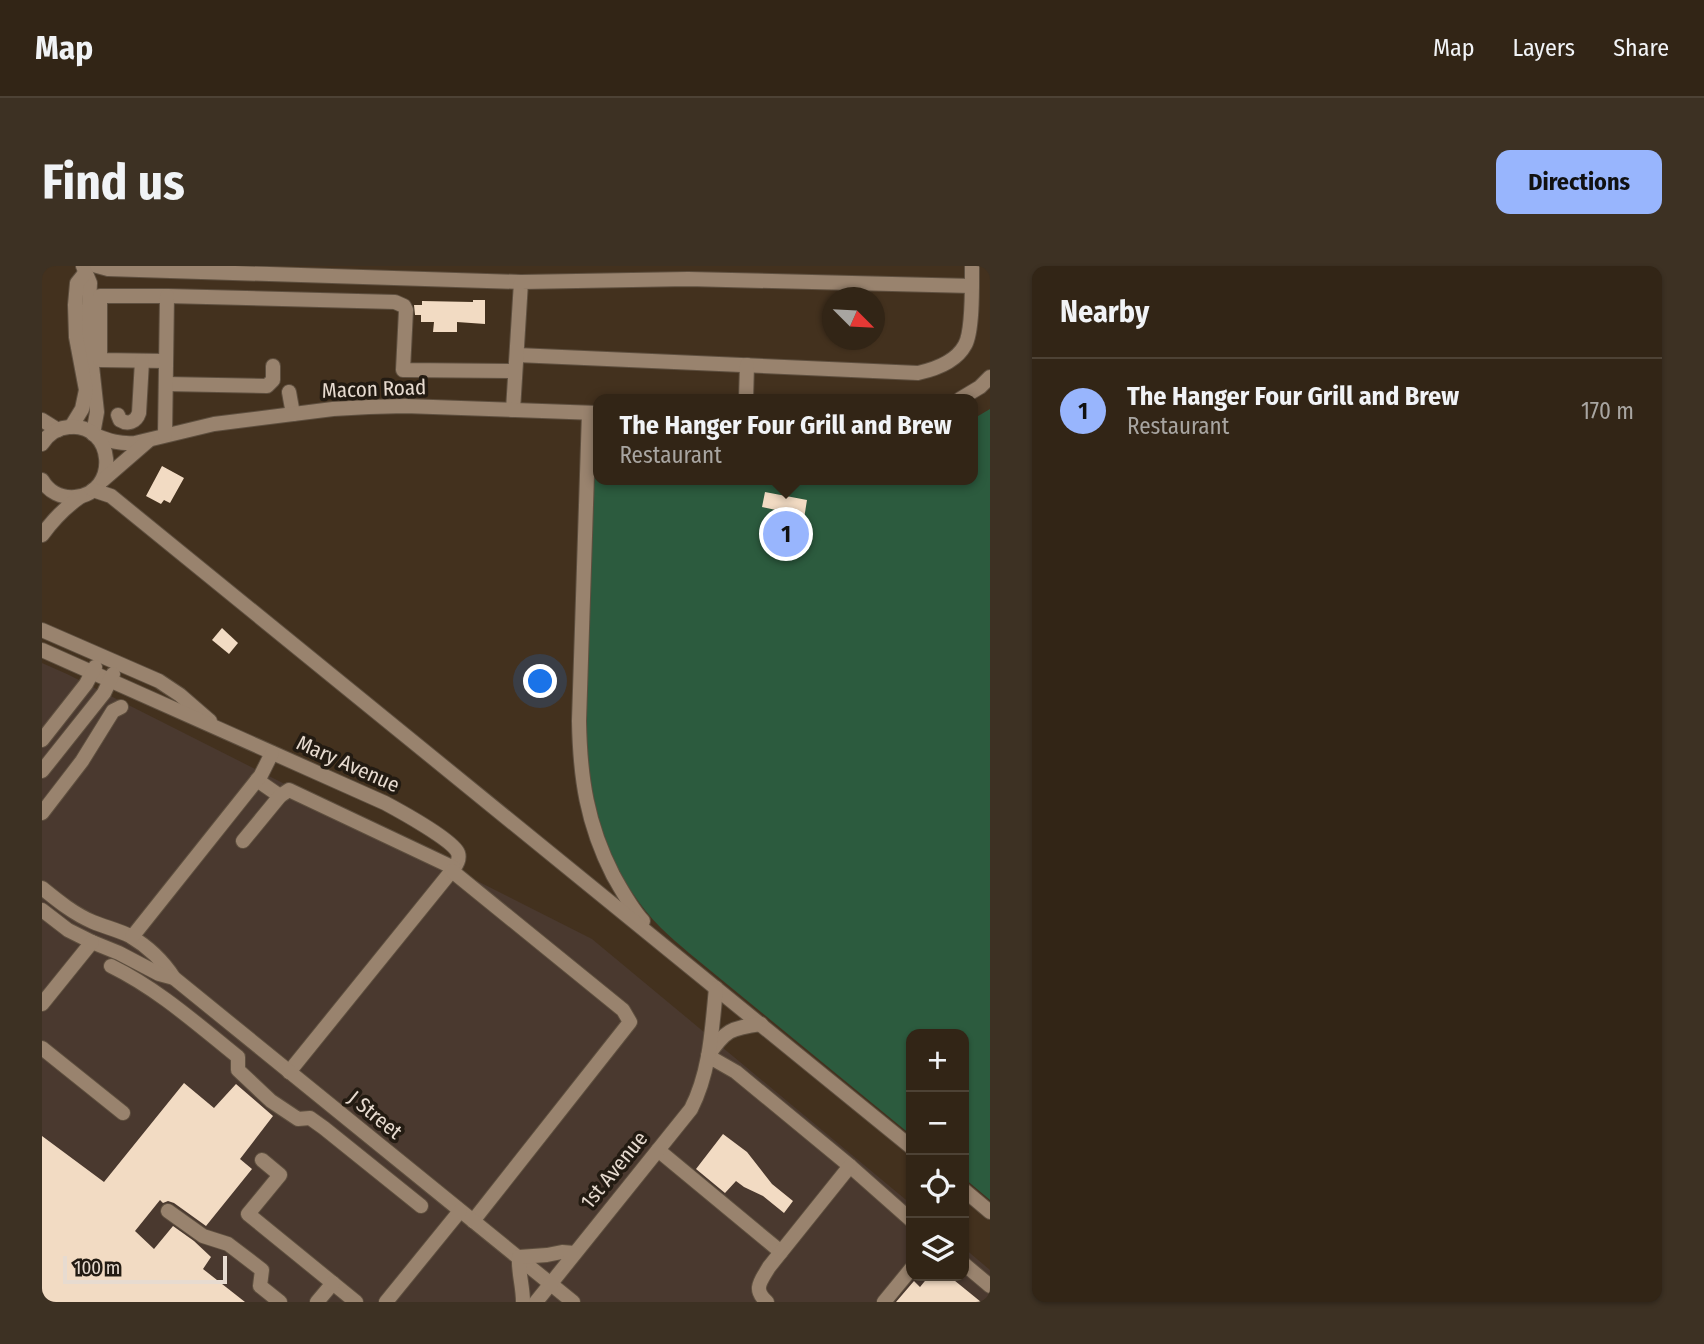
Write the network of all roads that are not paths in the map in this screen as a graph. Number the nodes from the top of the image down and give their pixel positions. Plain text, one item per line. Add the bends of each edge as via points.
1 (972, 266) edge
2 (88, 268) edge
3 (521, 282) junction
4 (972, 286) junction
5 (167, 296) junction
6 (517, 355) junction
7 (142, 360) junction
8 (166, 361) junction
9 (747, 365) junction
10 (273, 366) dead end
11 (515, 371) junction
12 (990, 377) edge
13 (166, 384) junction
14 (289, 392) dead end
15 (746, 394) edge
16 (968, 394) edge
17 (513, 410) junction
18 (593, 413) edge
19 (293, 414) junction
20 (118, 415) dead end
21 (42, 420) edge
22 (53, 434) edge
23 (94, 434) junction
24 (593, 434) edge
25 (159, 436) junction
26 (42, 480) edge
27 (92, 489) junction
28 (42, 536) edge
29 (42, 630) edge
30 (42, 650) edge
31 (100, 656) junction
32 (118, 663) junction
33 (92, 673) junction
34 (110, 682) junction
35 (121, 707) dead end
36 (219, 729) junction
37 (42, 740) edge
38 (272, 753) junction
39 (42, 771) edge
40 (257, 780) junction
41 (284, 793) junction
42 (42, 813) edge
43 (243, 841) dead end
44 (453, 870) junction
45 (42, 888) edge
46 (42, 910) edge
47 (132, 937) junction
48 (92, 942) junction
49 (672, 952) junction
50 (111, 966) dead end
51 (174, 978) junction
52 (716, 988) junction
53 (42, 1004) edge
54 (761, 1024) junction
55 (42, 1048) edge
56 (708, 1056) junction
57 (289, 1072) junction
58 (123, 1113) dead end
59 (906, 1143) edge
60 (658, 1150) junction
61 (262, 1160) dead end
62 (850, 1166) junction
63 (969, 1194) edge
64 (421, 1206) dead end
65 (168, 1211) dead end
66 (460, 1211) junction
67 (990, 1212) edge
68 (909, 1218) edge
69 (473, 1222) junction
70 (781, 1252) junction
71 (574, 1253) junction
72 (519, 1257) junction
73 (969, 1268) edge
74 (906, 1275) edge
75 (333, 1283) junction
76 (550, 1284) junction
77 (990, 1286) edge
78 (280, 1302) edge
79 (317, 1302) edge
80 (356, 1302) edge
81 (386, 1302) edge
82 (523, 1302) edge
83 (536, 1302) edge
84 (573, 1302) edge
85 (767, 1302) edge
86 (884, 1302) edge

1 - 4 street
2 - 3 street
2 - 22 street via 77,283 75,305 86,390 82,409
2 - 23 street via 88,329 97,412
3 - 4 street via 688,279
3 - 6 street
4 - 9 street via 966,344 954,359 936,369 918,373
5 - 7 street via 100,296 100,360
5 - 8 street
5 - 11 street via 395,302 404,306 403,370
6 - 9 street
6 - 11 street
7 - 8 street
7 - 20 street via 137,418 123,422
8 - 13 street
9 - 15 street
10 - 13 street via 273,380 267,386
11 - 17 street
12 - 16 street
13 - 25 street
14 - 19 street
17 - 18 street, Macon Road
17 - 19 street, Macon Road via 369,407
19 - 25 street, Macon Road
21 - 22 street, Macon Road
22 - 23 street, Macon Road via 85,429
23 - 25 street, Macon Road via 122,444
23 - 27 street via 102,443 107,463
24 - 49 street via 579,722 583,788 597,842 623,893 639,918
25 - 27 street, Macon Road
26 - 27 street via 62,496
27 - 28 street, Macon Road via 65,508
27 - 49 street via 111,496
29 - 31 street, Mary Avenue
30 - 33 street, Mary Avenue
31 - 32 street, Mary Avenue
31 - 33 street
32 - 34 street
32 - 36 street, Mary Avenue via 159,681
33 - 34 street, Mary Avenue
33 - 37 street
34 - 36 street, Mary Avenue
34 - 39 street
35 - 42 street via 113,711
36 - 38 street, Mary Avenue
38 - 40 street
38 - 44 street, Mary Avenue via 384,803 435,833 458,854
40 - 41 street
40 - 47 street
41 - 43 street
41 - 44 street
44 - 57 street
44 - 69 street via 624,1010 630,1022
45 - 47 street, J Street via 94,923
46 - 48 street, J Street
47 - 51 street, J Street via 166,965
48 - 51 street, J Street
48 - 53 street
49 - 52 street
50 - 64 street via 155,991 238,1057 237,1070 271,1101 298,1119 310,1118
51 - 57 street, J Street
52 - 54 street
52 - 56 street, 1st Avenue
54 - 56 street, 1st Avenue via 727,1033
54 - 59 street
55 - 58 street
56 - 60 street, 1st Avenue via 691,1109
56 - 62 street via 736,1072
57 - 66 street, J Street
60 - 70 street
60 - 71 street, 1st Avenue
61 - 75 street via 280,1175 248,1214
62 - 68 street
62 - 70 street
63 - 67 street
65 - 78 street via 203,1236 228,1244 262,1270 260,1286
66 - 69 street, J Street
66 - 81 street
69 - 72 street, J Street
70 - 85 street via 759,1285
71 - 72 street
71 - 76 street, 1st Avenue
72 - 76 street, J Street
72 - 82 street
73 - 77 street
74 - 86 street
75 - 79 street
75 - 80 street
76 - 83 street, 1st Avenue
76 - 84 street, J Street

